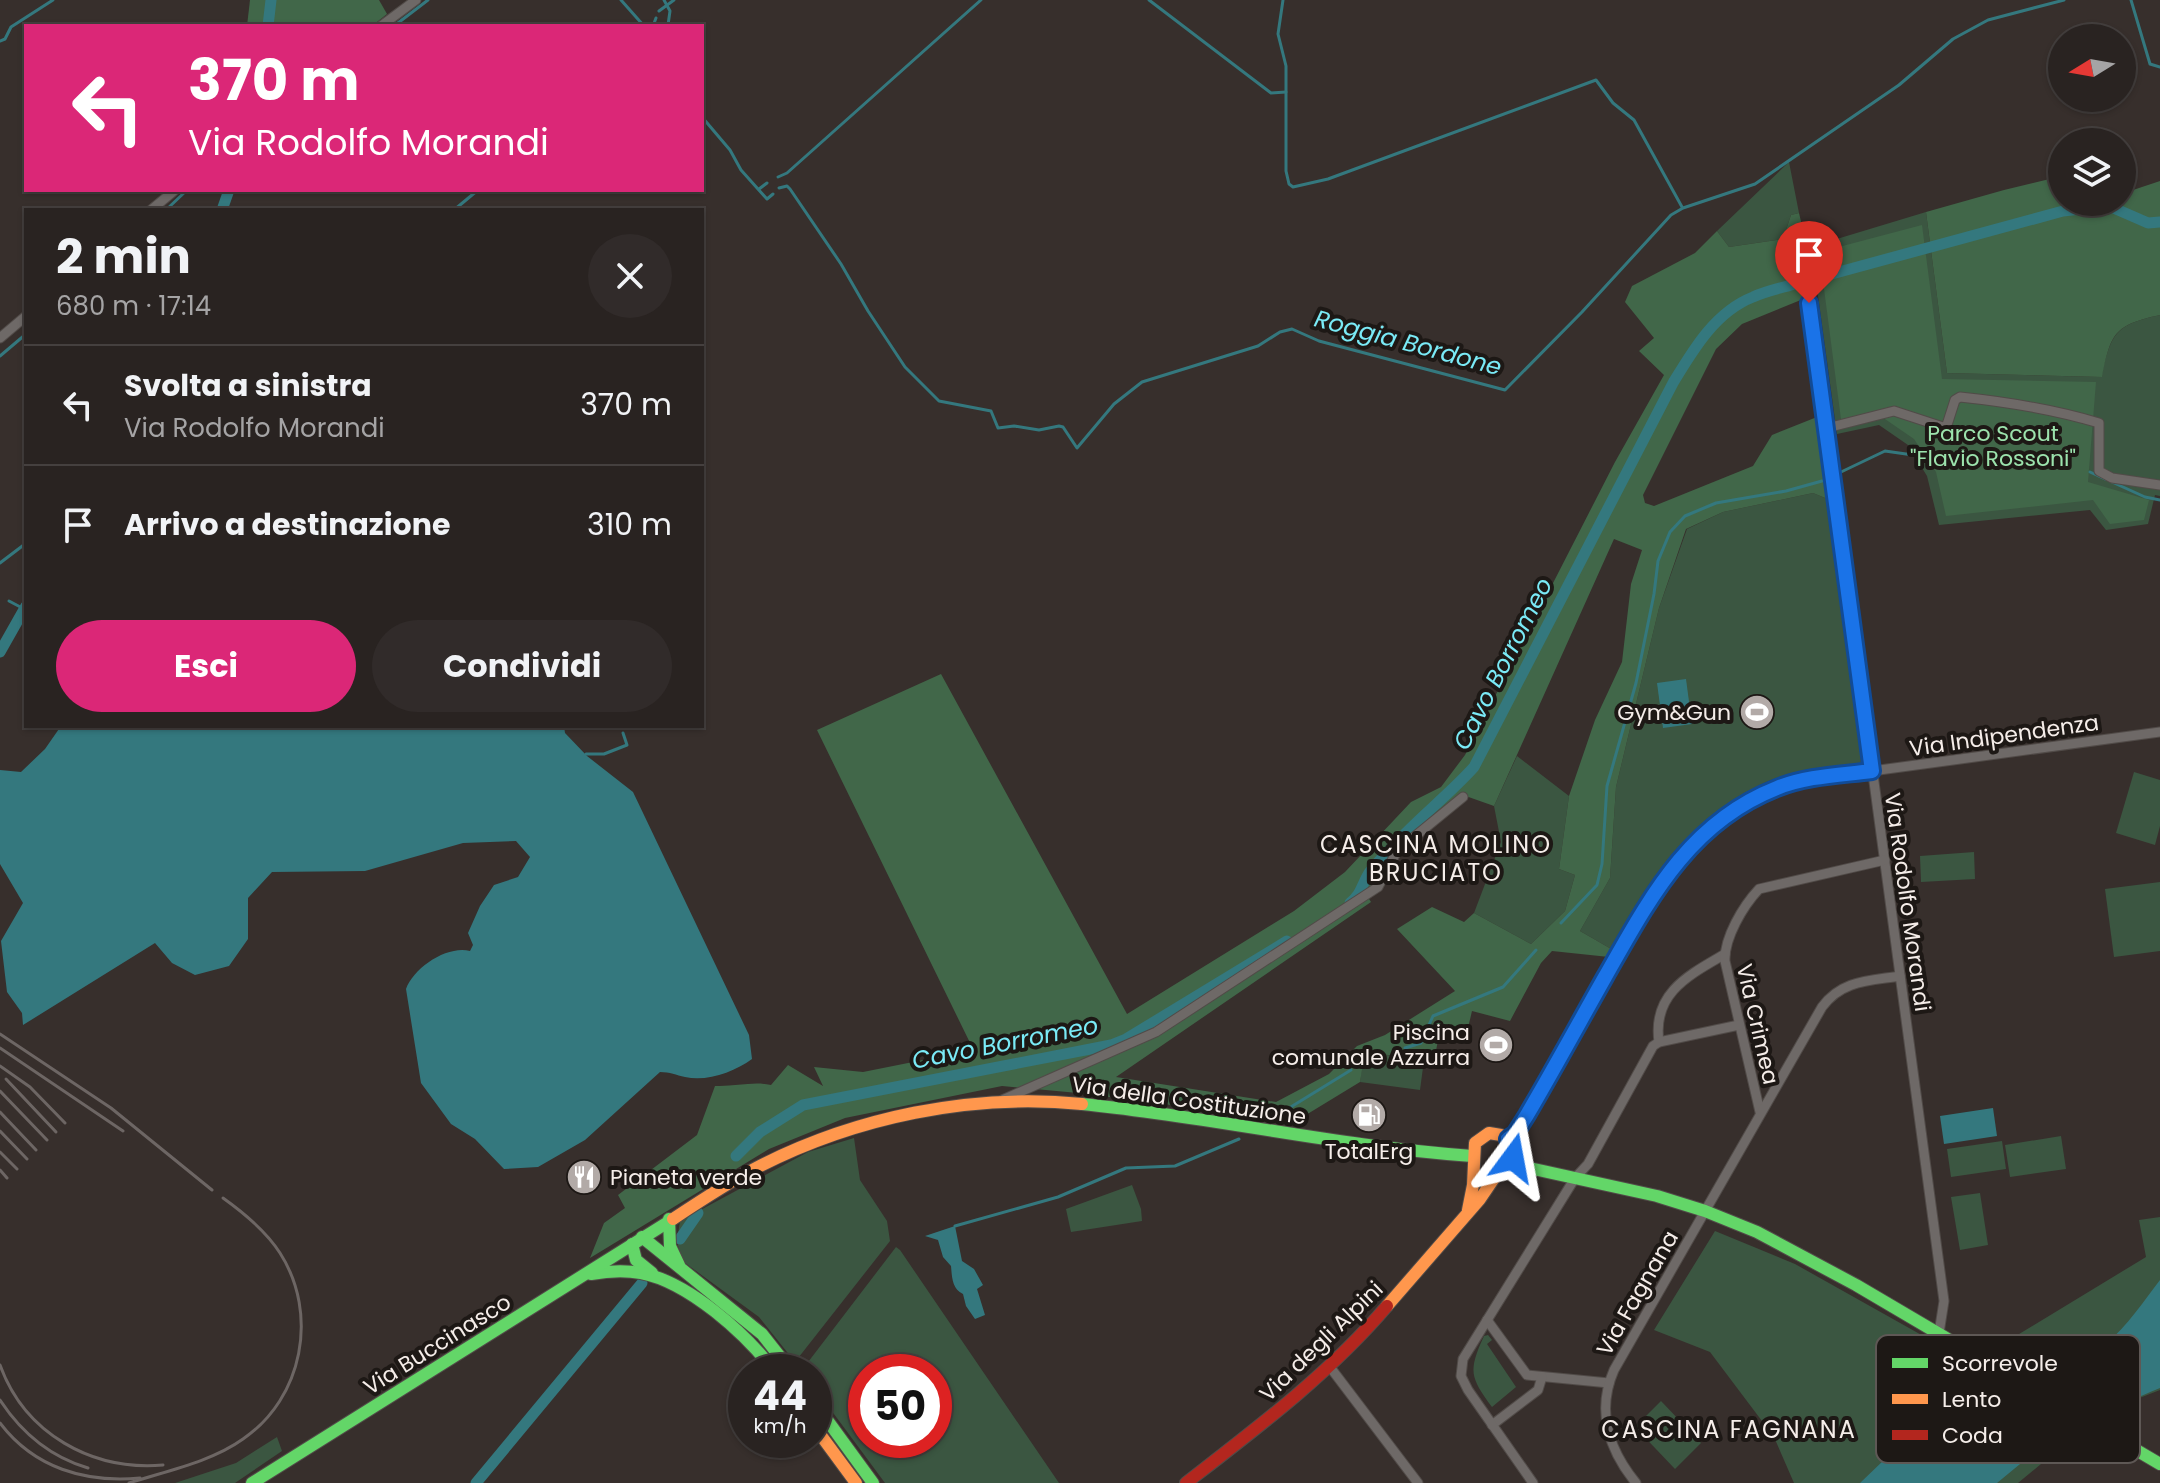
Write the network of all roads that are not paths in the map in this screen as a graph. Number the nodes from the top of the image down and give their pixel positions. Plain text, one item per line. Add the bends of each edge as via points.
1 (416, 0) edge
2 (384, 24) edge
3 (173, 192) edge
4 (153, 208) edge
5 (1807, 285) dead end
6 (24, 318) edge
7 (0, 338) edge
8 (1827, 428) junction
9 (2160, 485) edge
10 (2160, 732) edge
11 (1872, 771) junction
12 (1463, 797) dead end
13 (1885, 860) junction
14 (1725, 954) junction
15 (1900, 976) junction
16 (1739, 1025) junction
17 (1659, 1042) junction
18 (999, 1101) junction
19 (1760, 1112) junction
20 (1508, 1139) junction
21 (1473, 1160) junction
22 (1511, 1164) junction
23 (1497, 1174) junction
24 (1575, 1178) junction
25 (1468, 1210) junction
26 (1705, 1211) junction
27 (669, 1219) junction
28 (637, 1241) junction
29 (680, 1267) junction
30 (584, 1276) junction
31 (657, 1276) junction
32 (1487, 1320) junction
33 (1939, 1333) junction
34 (1942, 1335) edge
35 (759, 1354) edge
36 (778, 1354) edge
37 (1330, 1367) junction
38 (1542, 1377) junction
39 (1609, 1383) junction
40 (1492, 1425) junction
41 (832, 1427) edge
42 (832, 1450) edge
43 (2140, 1452) edge
44 (2160, 1464) edge
45 (252, 1483) edge
46 (856, 1483) edge
47 (873, 1483) edge
48 (1186, 1483) edge
49 (1418, 1483) edge
50 (1533, 1483) edge
51 (1636, 1483) edge

1 - 2 street
3 - 4 street
5 - 8 street, Via Rodolfo Morandi
6 - 7 street
8 - 9 street via 1894,411 1946,428 1960,397 2022,404 2099,423 2099,471
8 - 11 street, Via Rodolfo Morandi
10 - 11 street, Via Indipendenza
11 - 13 street, Via Rodolfo Morandi
11 - 20 street, Via Indipendenza via 1776,788 1743,804 1696,841 1655,890 1527,1115
12 - 18 street via 1397,851 1370,893 1156,1032
13 - 14 street, Via Crimea via 1759,889 1730,935
13 - 15 street, Via Rodolfo Morandi
14 - 16 street, Via Crimea
14 - 17 street via 1673,990 1658,1017
15 - 19 street, Via Fagnana via 1845,985 1829,998
15 - 33 street, Via Rodolfo Morandi via 1944,1301
16 - 17 street
16 - 19 street, Via Crimea
17 - 24 street
18 - 21 main road, Via della Costituzione via 1147,1110
18 - 27 main road, Via della Costituzione via 921,1112 807,1145
19 - 26 street, Via Fagnana
20 - 21 main road via 1496,1133 1481,1137
20 - 22 main road
21 - 23 main road via 1486,1174
21 - 25 main road
22 - 23 main road
22 - 24 main road
23 - 25 main road, Via degli Alpini
24 - 26 main road
24 - 32 street
25 - 37 main road, Via degli Alpini
26 - 33 main road via 1787,1246
26 - 39 street, Via Fagnana
27 - 28 main road, Via della Costituzione
27 - 29 main road via 670,1246
28 - 29 main road
28 - 30 main road, Via Buccinasco
28 - 31 main road via 638,1263
29 - 36 main road via 762,1334
30 - 31 main road via 609,1270
30 - 45 main road, Via Buccinasco
31 - 35 main road via 680,1286
32 - 38 street via 1521,1370
32 - 40 street via 1463,1359 1461,1376
33 - 34 main road
37 - 48 main road, Via degli Alpini
37 - 49 street
38 - 39 street
38 - 40 street via 1538,1390
39 - 51 street, Via Fagnana via 1609,1438
40 - 50 street
41 - 47 main road
42 - 46 main road
43 - 44 main road

